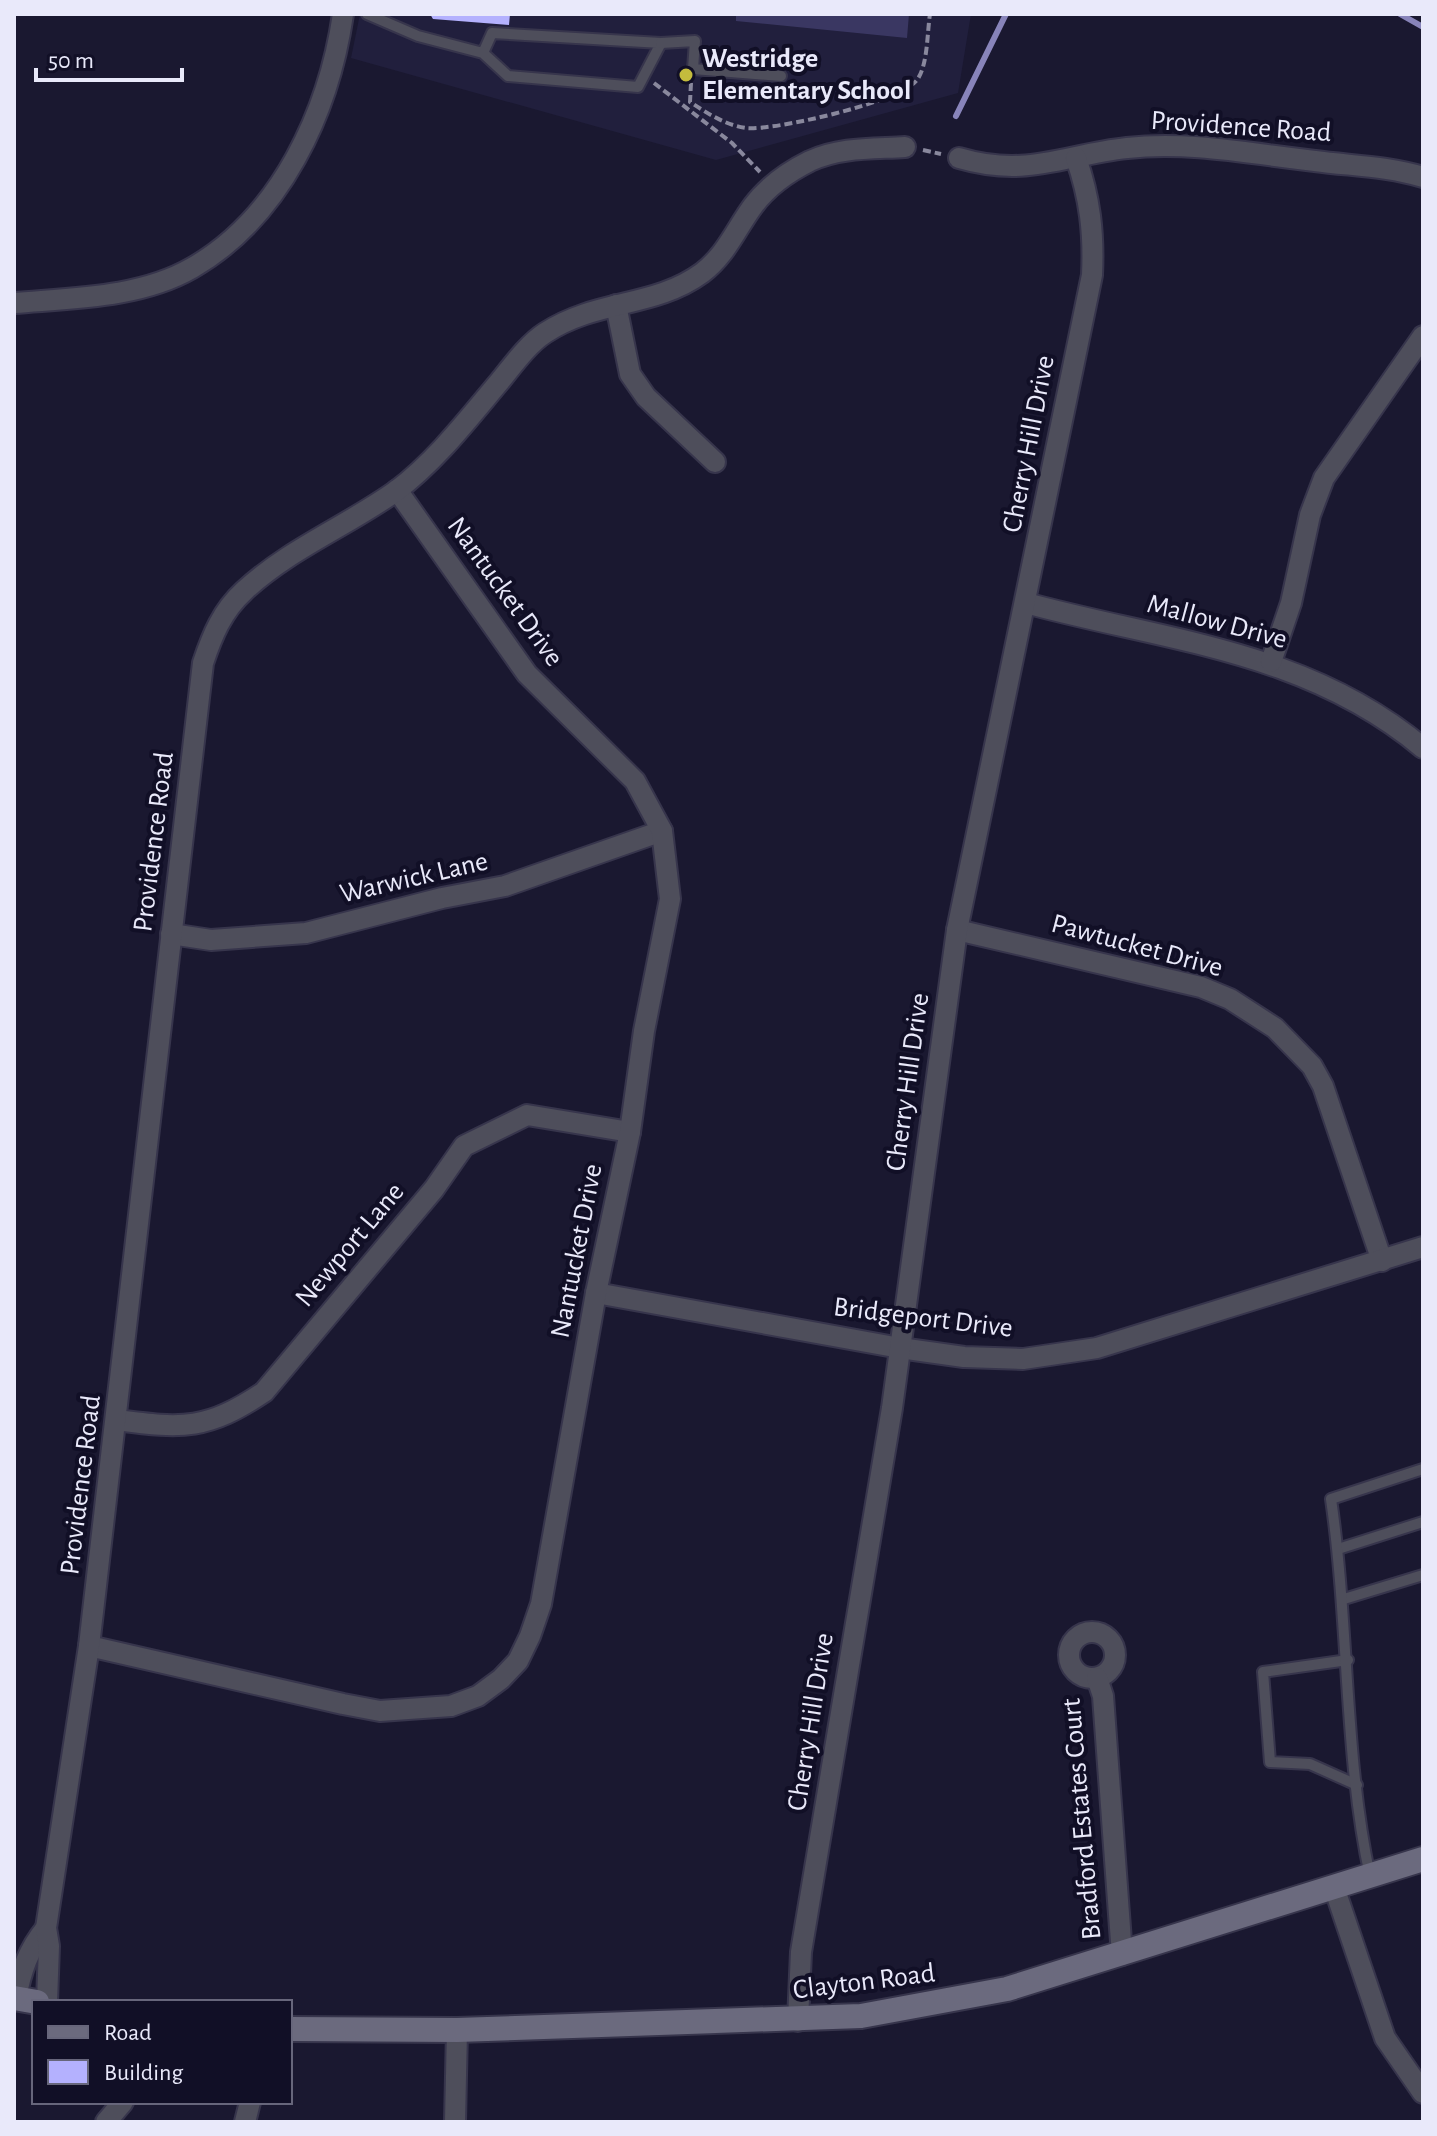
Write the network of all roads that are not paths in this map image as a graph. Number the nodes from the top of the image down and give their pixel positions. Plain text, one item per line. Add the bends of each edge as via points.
1 (343, 14) edge
2 (367, 14) edge
3 (389, 18) edge
4 (661, 43) junction
5 (483, 53) junction
6 (781, 76) dead end
7 (905, 147) dead end
8 (959, 158) dead end
9 (1076, 158) junction
10 (1423, 177) edge
11 (14, 303) edge
12 (616, 305) junction
13 (1423, 336) edge
14 (715, 462) dead end
15 (397, 490) junction
16 (1026, 603) junction
17 (1271, 662) junction
18 (1423, 748) edge
19 (662, 831) junction
20 (957, 930) junction
21 (171, 934) junction
22 (630, 1132) junction
23 (1423, 1247) edge
24 (1382, 1261) junction
25 (596, 1293) junction
26 (900, 1348) junction
27 (117, 1420) junction
28 (1423, 1469) edge
29 (1423, 1522) edge
30 (1338, 1549) junction
31 (1423, 1575) edge
32 (1344, 1599) junction
33 (89, 1646) junction
34 (1348, 1660) junction
35 (1097, 1678) dead end
36 (1357, 1785) junction
37 (1423, 1859) edge
38 (1370, 1876) junction
39 (1334, 1887) junction
40 (46, 1928) junction
41 (1122, 1955) junction
42 (22, 1999) edge
43 (47, 2000) edge
44 (798, 2021) junction
45 (292, 2029) edge
46 (457, 2030) junction
47 (1423, 2093) edge
48 (121, 2104) edge
49 (106, 2122) edge
50 (455, 2122) edge

1 - 11 street via 316,117 288,172 226,243 192,268 150,284
2 - 3 lane
3 - 5 lane via 418,36
4 - 5 lane via 492,33
4 - 5 lane via 638,87 508,76
4 - 6 lane via 695,41 693,69
7 - 12 street, Providence Road via 838,152 811,161 755,204 724,252 704,271 683,286
8 - 9 street, Providence Road via 1028,168
9 - 10 street, Providence Road via 1171,145 1360,164
9 - 16 street, Cherry Hill Drive via 1089,195 1092,275
12 - 14 street via 630,374 646,397
12 - 15 street, Providence Road via 590,309 543,334 450,441
13 - 17 street via 1324,478
15 - 19 street, Nantucket Drive via 508,651 635,781
15 - 21 street, Providence Road via 244,590 212,636 203,663
16 - 17 street, Mallow Drive
16 - 20 street, Cherry Hill Drive
17 - 18 street, Mallow Drive via 1367,710
19 - 21 street, Warwick Lane via 505,886 306,933 211,940
19 - 22 street, Nantucket Drive via 670,899
20 - 24 street, Pawtucket Drive via 1201,987 1275,1028 1296,1046 1323,1086
20 - 26 street, Cherry Hill Drive
21 - 27 street, Providence Road
22 - 25 street, Nantucket Drive
22 - 27 street, Newport Lane via 527,1115 464,1146 264,1392 206,1423 177,1428
23 - 24 street, Bridgeport Drive
24 - 26 street, Bridgeport Drive via 1061,1355 964,1357
25 - 26 street, Bridgeport Drive
25 - 33 street, Nantucket Drive via 541,1604 518,1661 478,1696 451,1706 380,1711
26 - 44 street, Cherry Hill Drive via 801,1952
27 - 33 street, Providence Road
28 - 30 lane via 1331,1499
29 - 30 lane
30 - 32 lane
31 - 32 lane
32 - 34 lane
33 - 40 street, Providence Road
34 - 36 lane
34 - 36 lane via 1263,1672 1270,1762 1310,1764
35 - 41 street, Bradford Estates Court via 1103,1696
36 - 38 lane
37 - 38 main road, Clayton Road
38 - 39 main road, Clayton Road
39 - 41 main road, Clayton Road
39 - 47 street via 1385,2038
40 - 42 street, Providence Road via 22,1970
40 - 43 street, Providence Road
41 - 44 main road, Clayton Road via 938,2005
44 - 46 main road, Clayton Road
45 - 46 main road, Clayton Road
46 - 50 street
48 - 49 street

